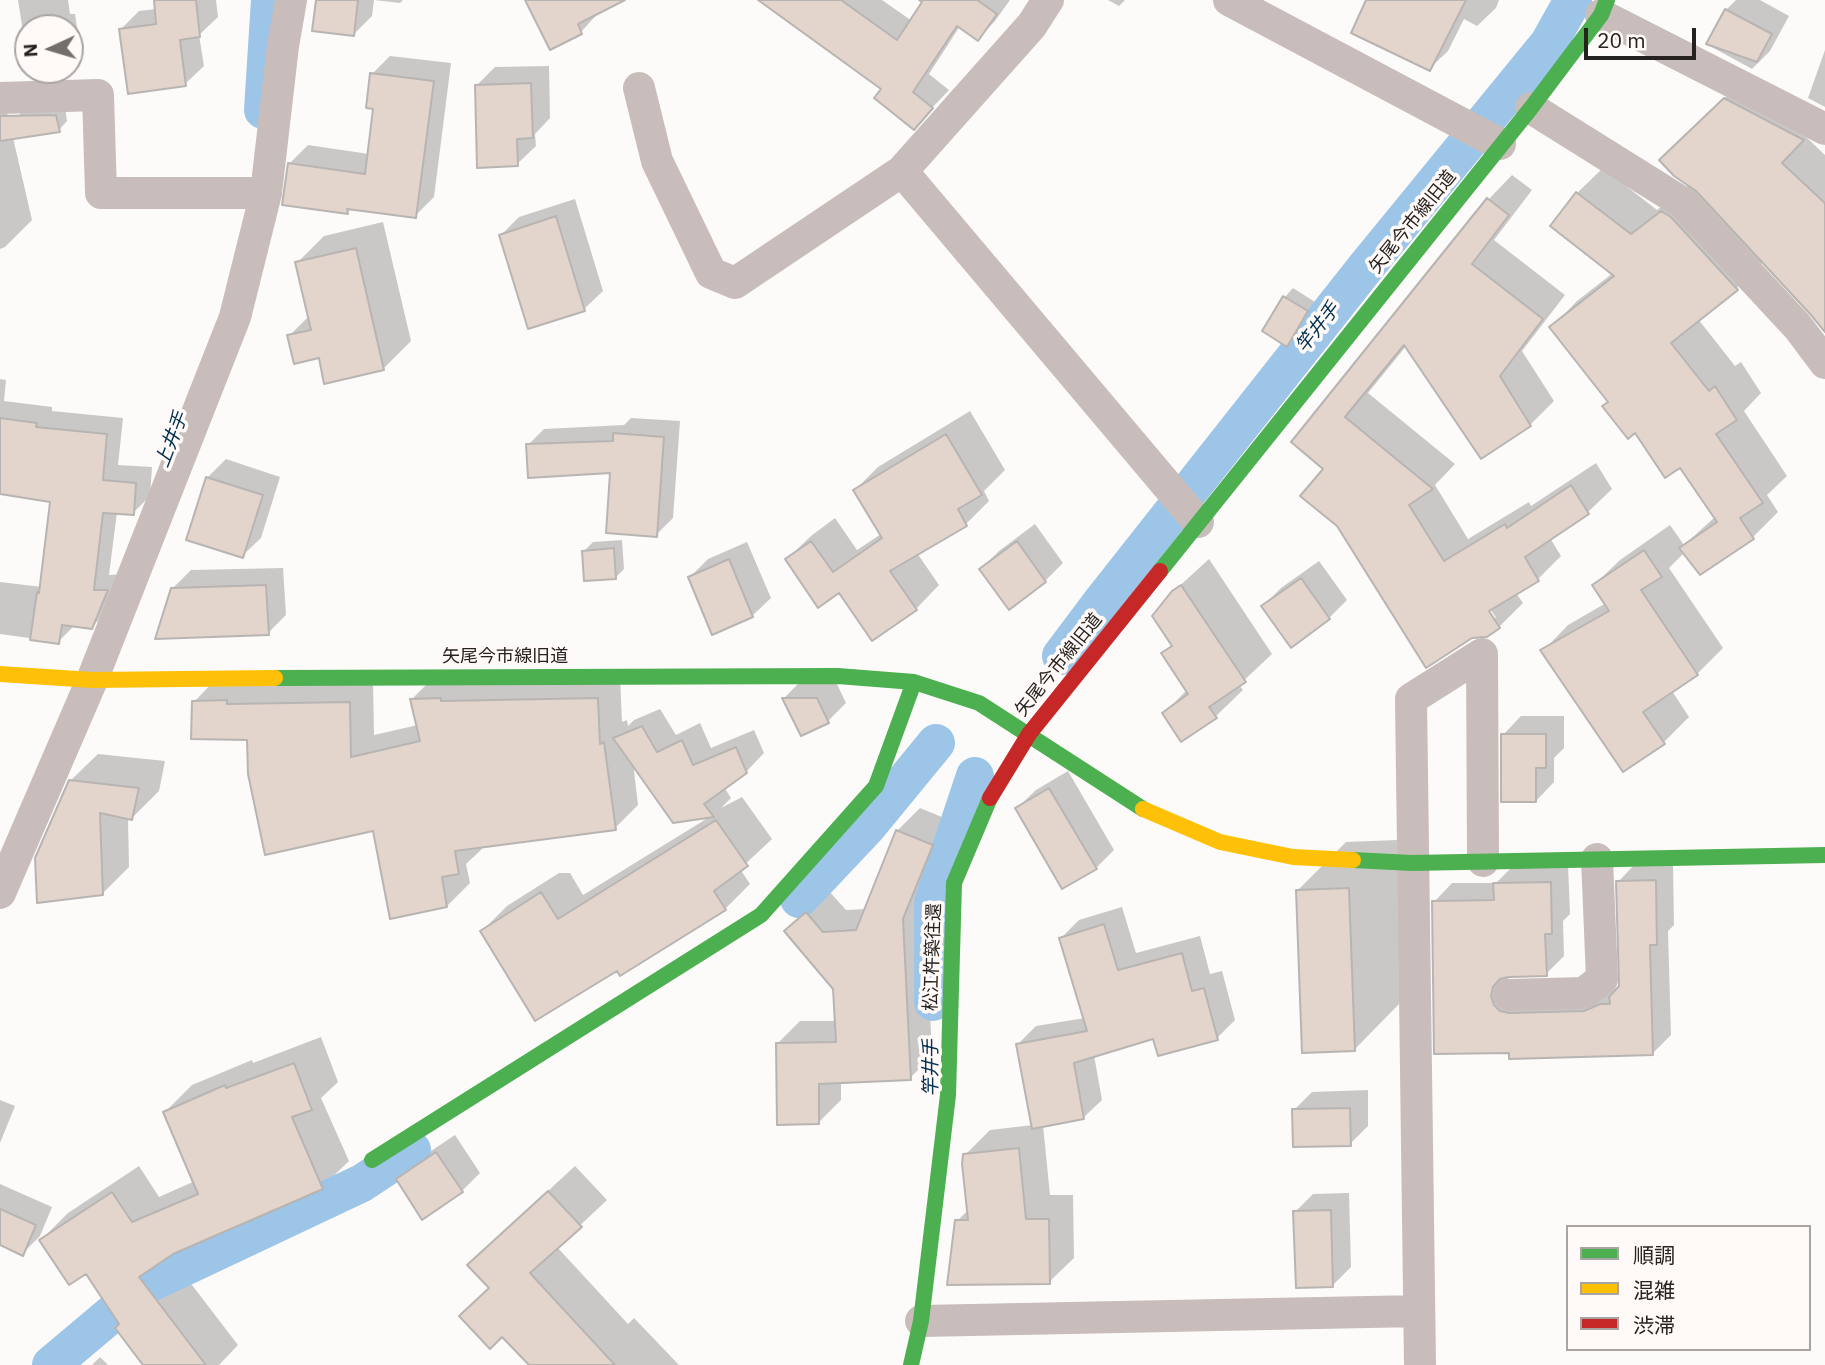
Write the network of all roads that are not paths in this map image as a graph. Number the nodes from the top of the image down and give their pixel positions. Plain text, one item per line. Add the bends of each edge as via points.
1 (291, 0) edge
2 (1048, 0) edge
3 (1229, 0) edge
4 (1604, 7) edge
5 (639, 88) dead end
6 (0, 98) edge
7 (1531, 108) junction
8 (1825, 130) edge
9 (1500, 144) junction
10 (902, 172) junction
11 (266, 193) junction
12 (1825, 363) edge
13 (1198, 522) junction
14 (0, 674) edge
15 (92, 680) junction
16 (914, 682) junction
17 (1029, 734) junction
18 (1825, 855) edge
19 (1597, 859) junction
20 (1483, 861) junction
21 (1412, 863) junction
22 (0, 893) edge
23 (1509, 995) dead end
24 (372, 1160) dead end
25 (1418, 1311) junction
26 (921, 1321) junction
27 (911, 1365) edge
28 (1420, 1365) edge

1 - 11 street
2 - 10 street via 1032,25
3 - 9 street
4 - 7 street, 矢尾今市線旧道
4 - 8 street
5 - 10 street via 657,161 711,273 735,283
6 - 11 street via 98,95 101,193
7 - 9 street, 矢尾今市線旧道
7 - 12 street via 1683,203 1798,327
9 - 13 street, 矢尾今市線旧道
10 - 13 street
11 - 15 street via 235,317
13 - 17 street, 矢尾今市線旧道
14 - 15 street, 矢尾今市線旧道
15 - 16 street, 矢尾今市線旧道 via 838,676
15 - 22 street
16 - 17 street, 矢尾今市線旧道 via 979,703
16 - 24 street via 876,786 761,915
17 - 21 street via 1147,812 1220,842 1293,856
17 - 26 street, 松江杵築往還 via 984,808 954,883 948,1095
18 - 19 street
19 - 20 street
19 - 23 street via 1602,979 1584,993
20 - 21 street
20 - 21 street via 1482,654 1411,699
21 - 25 street
25 - 26 street
25 - 28 street
26 - 27 street, 松江杵築往還

